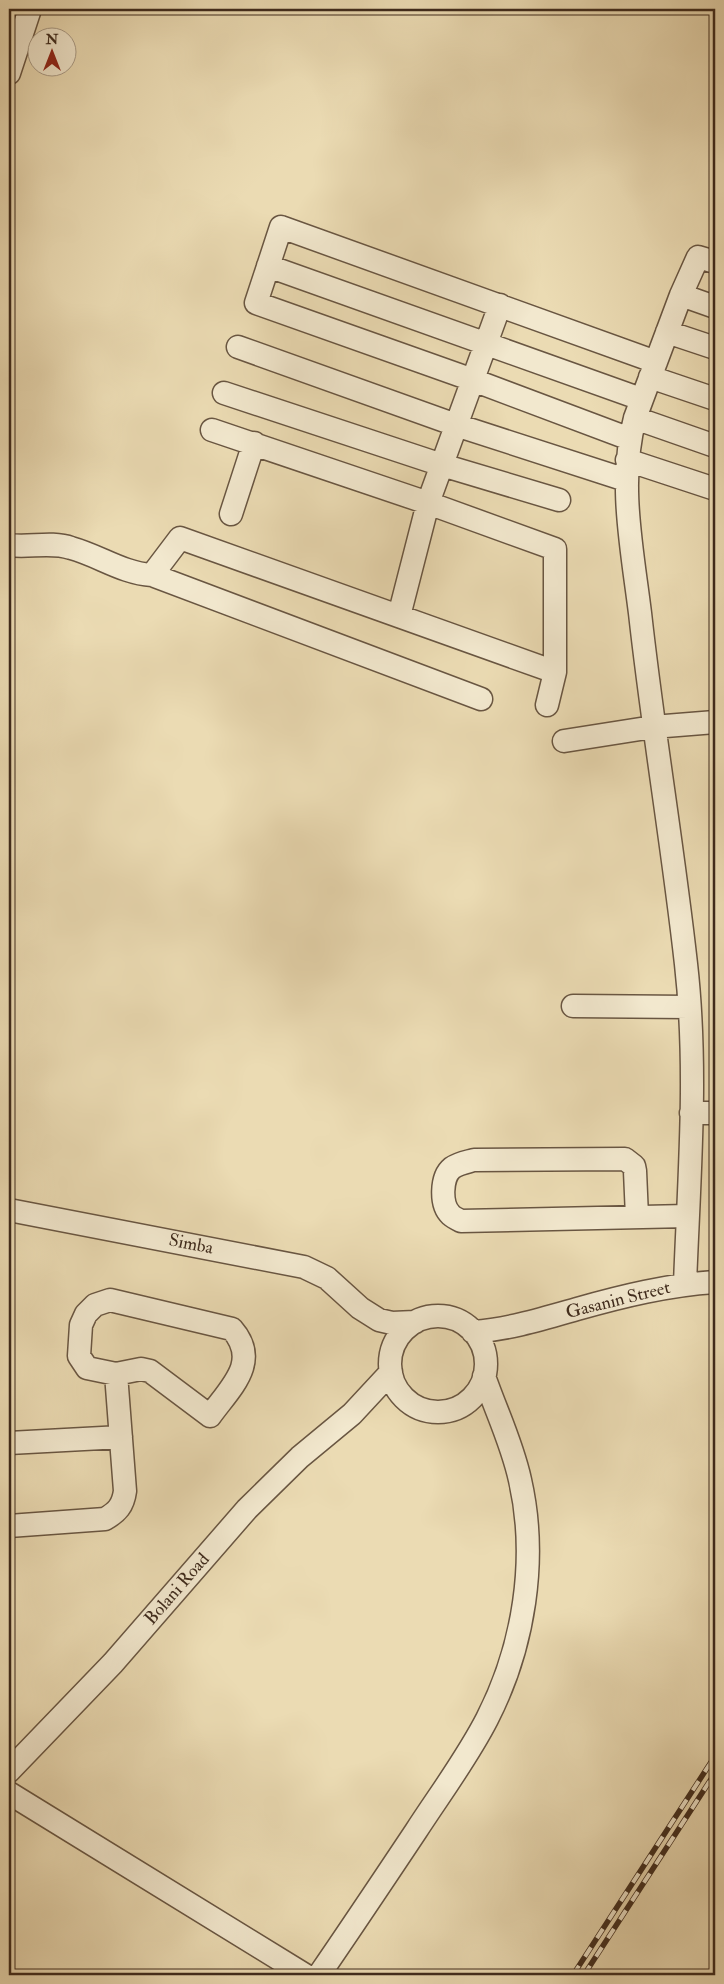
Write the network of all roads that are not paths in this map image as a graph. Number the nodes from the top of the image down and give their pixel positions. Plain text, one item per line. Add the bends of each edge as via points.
1 (30, 9) edge
2 (9, 74) edge
3 (707, 260) edge
4 (268, 266) junction
5 (681, 295) junction
6 (500, 305) junction
7 (715, 306) edge
8 (667, 332) junction
9 (486, 343) junction
10 (238, 347) dead end
11 (715, 348) edge
12 (653, 370) junction
13 (473, 380) junction
14 (224, 392) dead end
15 (715, 399) edge
16 (456, 425) junction
17 (212, 430) dead end
18 (632, 439) junction
19 (254, 443) junction
20 (715, 446) edge
21 (442, 465) junction
22 (715, 489) edge
23 (559, 500) dead end
24 (428, 503) junction
25 (232, 514) dead end
26 (9, 545) edge
27 (152, 576) junction
28 (399, 616) junction
29 (555, 672) junction
30 (480, 699) dead end
31 (547, 705) dead end
32 (715, 722) edge
33 (653, 727) junction
34 (564, 740) dead end
35 (573, 1006) dead end
36 (689, 1007) junction
37 (691, 1113) junction
38 (715, 1113) edge
39 (9, 1210) edge
40 (687, 1216) junction
41 (636, 1217) junction
42 (715, 1282) edge
43 (685, 1284) junction
44 (360, 1308) junction
45 (415, 1322) junction
46 (521, 1326) junction
47 (473, 1332) junction
48 (391, 1365) junction
49 (485, 1367) junction
50 (116, 1374) junction
51 (403, 1396) junction
52 (465, 1403) junction
53 (352, 1414) junction
54 (505, 1429) junction
55 (121, 1436) junction
56 (9, 1443) edge
57 (9, 1526) edge
58 (9, 1772) edge
59 (9, 1793) edge
60 (305, 1975) edge
61 (319, 1975) edge

1 - 2 street
3 - 5 street
4 - 6 street via 281,227
4 - 9 street
4 - 13 street via 256,303
5 - 7 street
5 - 8 street
6 - 9 street
6 - 12 street
8 - 11 street
8 - 12 street
9 - 13 street
9 - 18 street
10 - 16 street
12 - 15 street
12 - 18 street
13 - 16 street
13 - 18 street
14 - 21 street
16 - 18 street
16 - 21 street
17 - 19 street
18 - 20 street
18 - 22 street
18 - 33 street
19 - 24 street
19 - 25 street
21 - 23 street
21 - 24 street
24 - 28 street
24 - 29 street via 555,549
26 - 27 street via 71,547 120,569
27 - 28 street via 180,538
27 - 30 street
28 - 29 street
29 - 31 street
32 - 33 street
33 - 34 street
33 - 36 street via 679,909
35 - 36 street
36 - 37 street
37 - 38 street
37 - 40 street
39 - 44 street, Simba via 304,1267 327,1278
40 - 41 street
40 - 43 street
41 - 41 street via 635,1171 625,1159 474,1160 453,1167 447,1172 444,1182 445,1205 450,1214 461,1221
42 - 43 street, Gasanin Street
43 - 46 street, Gasanin Street via 607,1301
44 - 45 street via 378,1320
44 - 48 street
45 - 47 street via 433,1316 448,1317 462,1322
45 - 48 street via 397,1339
46 - 47 street, Gasanin Street
46 - 49 street, Gasanin Street via 504,1334
47 - 49 street via 481,1344
48 - 51 street via 395,1385
48 - 53 street, Bolani Road
49 - 52 street via 475,1393
49 - 54 street
50 - 50 street via 87,1368 79,1356 81,1325 86,1314 94,1305 110,1300 232,1329 241,1339 245,1356 242,1370 210,1416 150,1371 141,1369
50 - 55 street
51 - 52 street via 418,1407 435,1411
51 - 53 street, Bolani Road via 375,1403
52 - 54 street
53 - 58 street, Bolani Road via 300,1457 246,1509 113,1663
54 - 61 street via 521,1481 528,1548 521,1618 502,1687 469,1749
55 - 56 street
55 - 57 street via 125,1491 123,1503 116,1512 105,1519
59 - 60 street

